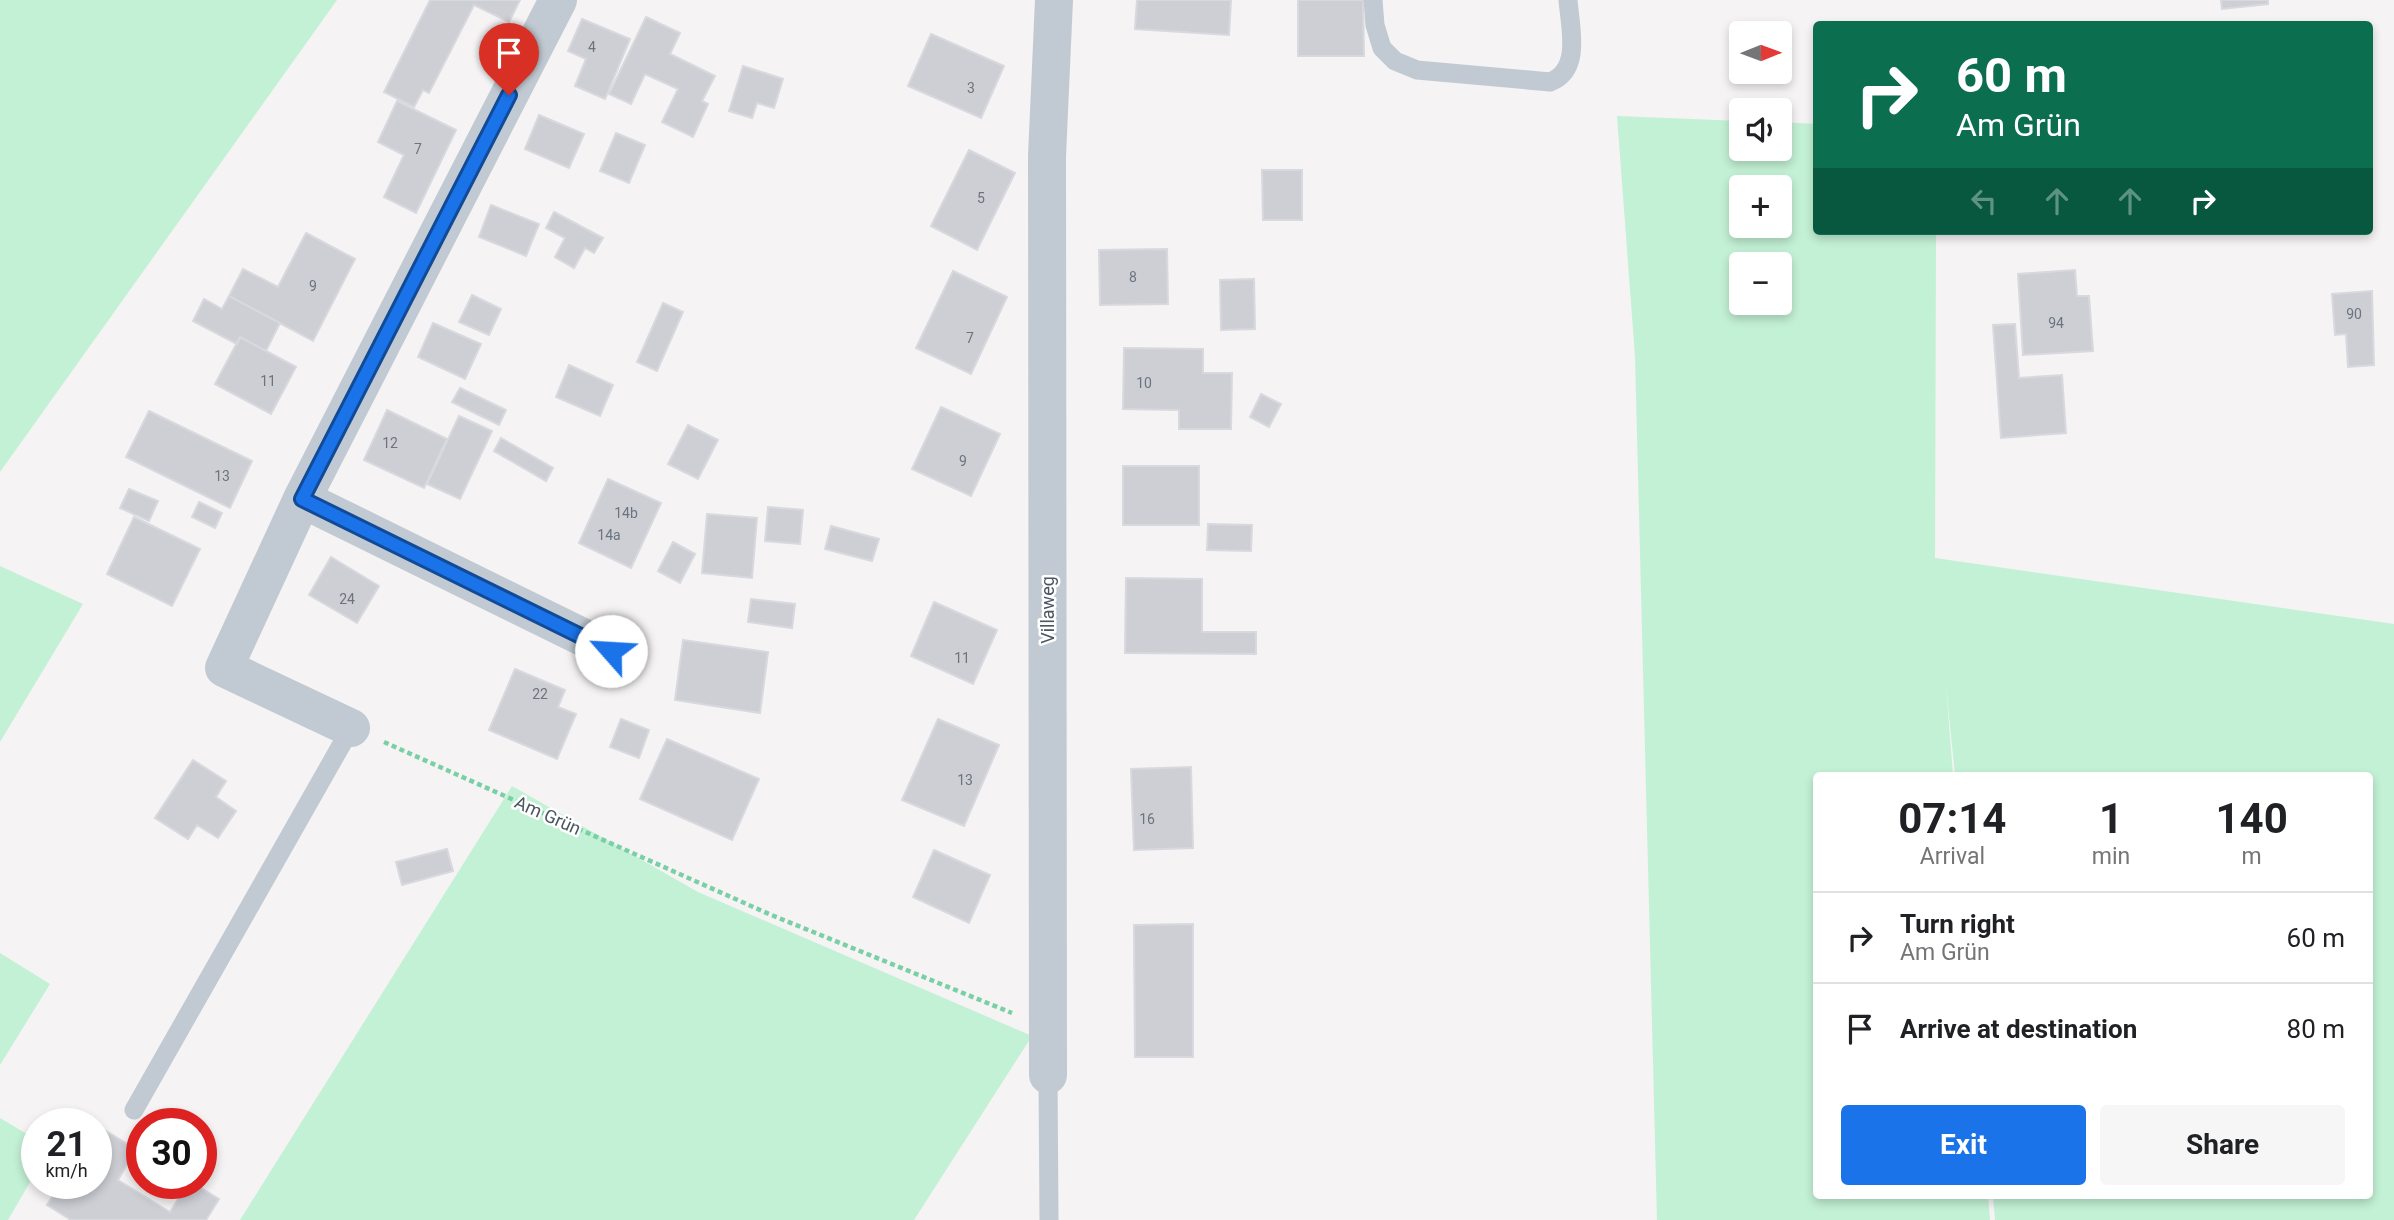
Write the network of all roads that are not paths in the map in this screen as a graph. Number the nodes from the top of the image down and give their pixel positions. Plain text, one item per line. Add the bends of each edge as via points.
1 (558, 0) edge
2 (1054, 0) edge
3 (1373, 0) edge
4 (1568, 0) edge
5 (302, 499) junction
6 (611, 651) dead end
7 (351, 728) joint
8 (1048, 1075) joint
9 (135, 1108) edge
10 (1049, 1220) edge

1 - 5 street
2 - 8 street, Villaweg via 1047,156
3 - 4 lane via 1382,48 1395,61 1416,70 1550,82 1568,69
5 - 6 street
5 - 7 street via 224,668
7 - 9 lane
8 - 10 lane, Villaweg

